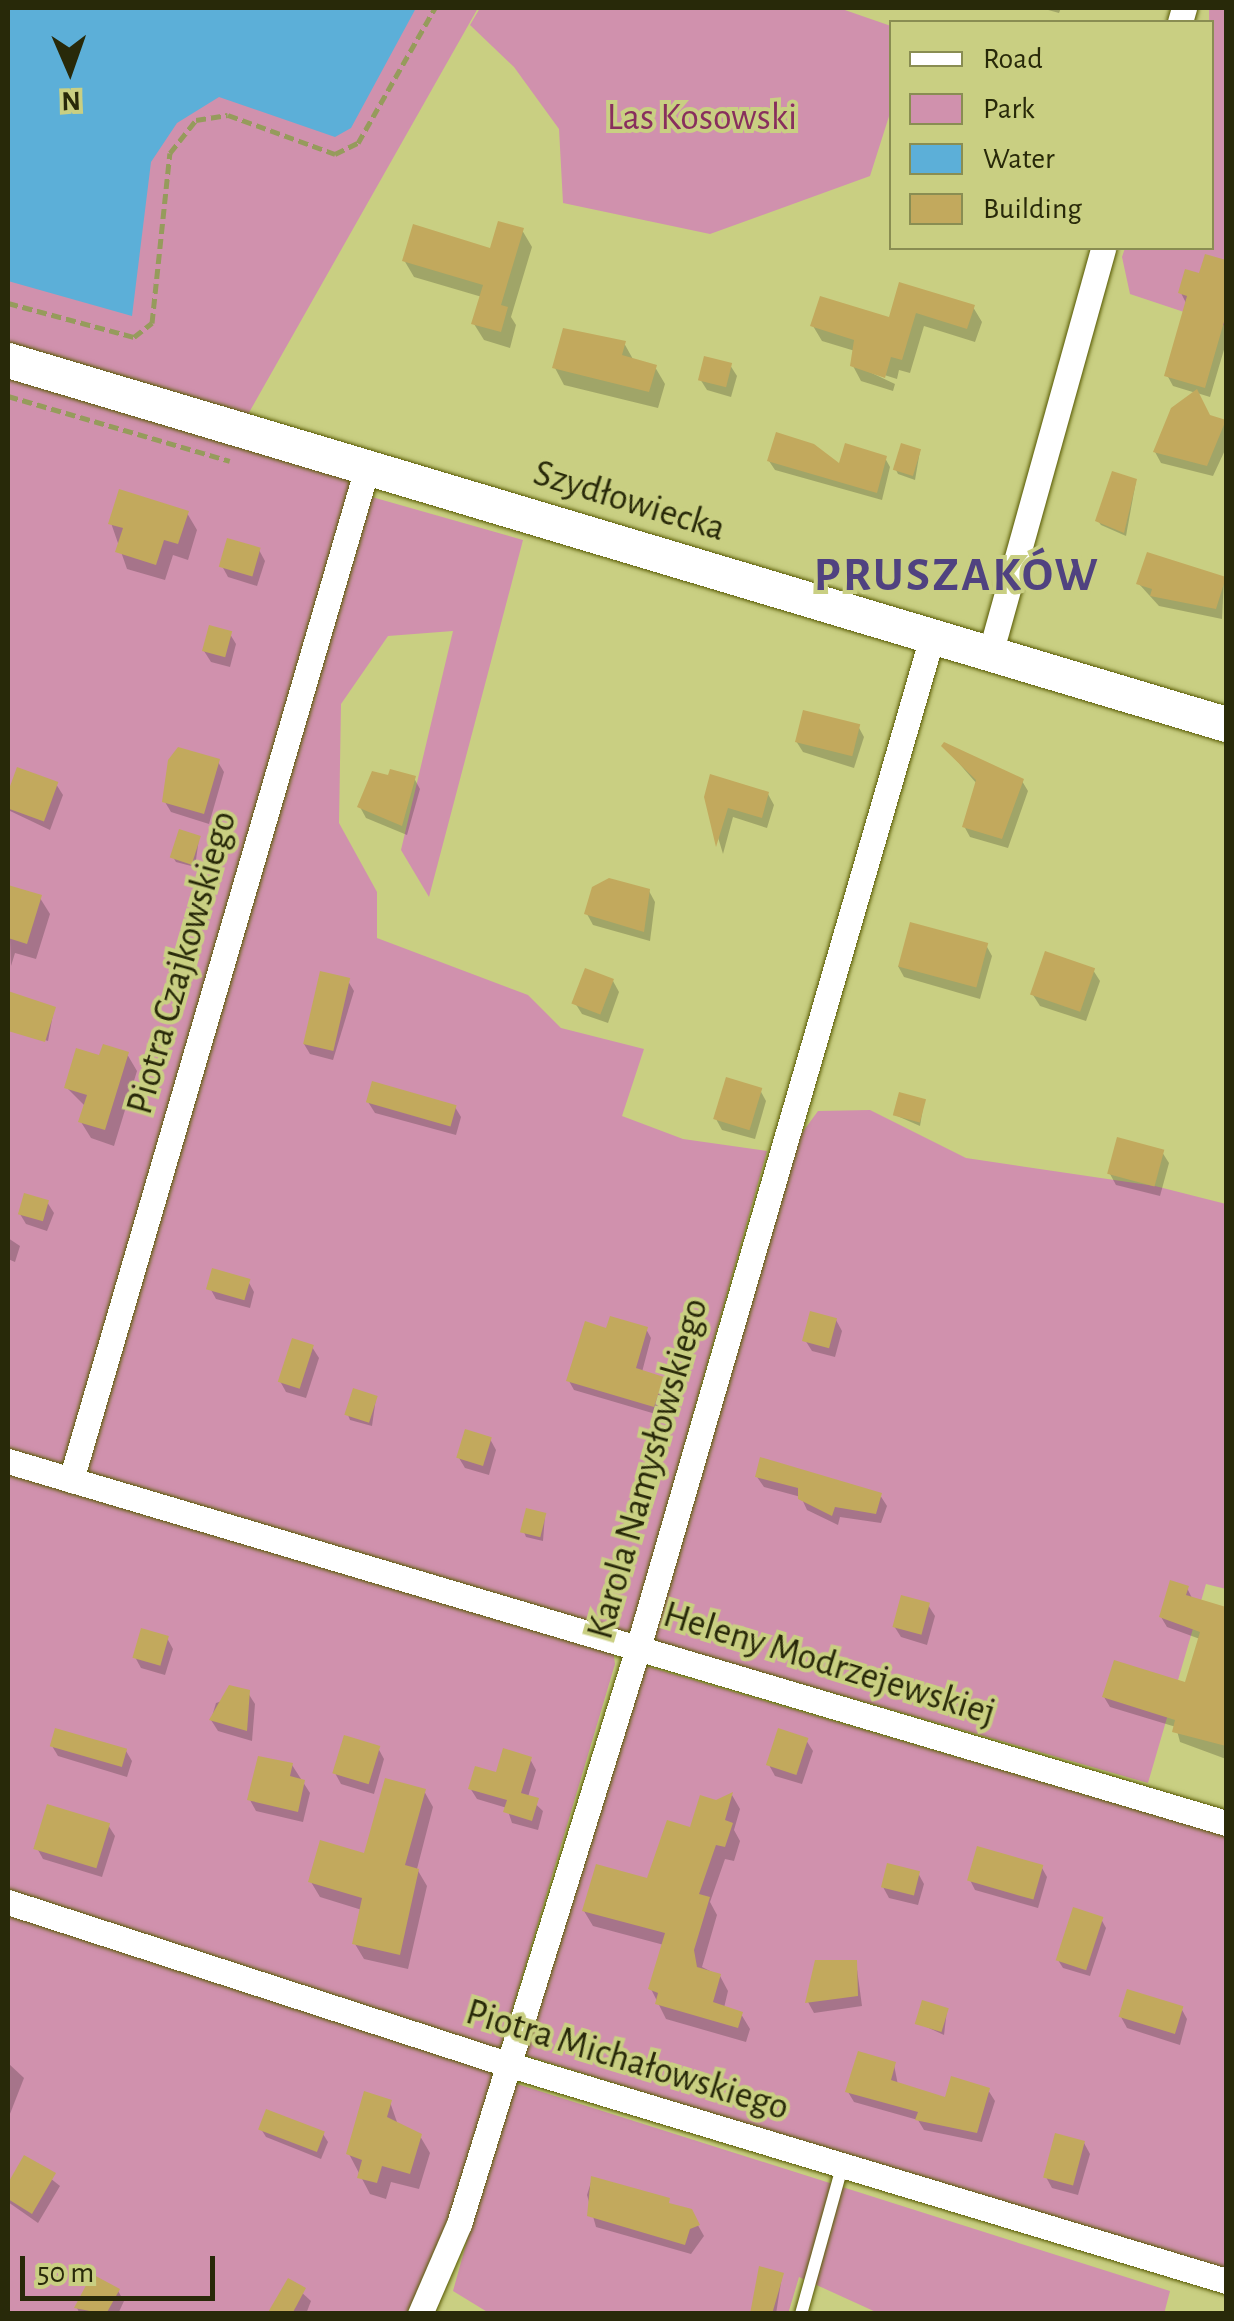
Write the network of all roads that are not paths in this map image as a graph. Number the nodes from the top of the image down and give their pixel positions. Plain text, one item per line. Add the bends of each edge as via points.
1 (1102, 250) edge
2 (8, 360) edge
3 (367, 468) junction
4 (932, 637) junction
5 (990, 654) junction
6 (1226, 724) edge
7 (8, 1461) edge
8 (72, 1480) junction
9 (638, 1648) junction
10 (1226, 1823) edge
11 (8, 1902) edge
12 (507, 2064) junction
13 (842, 2167) junction
14 (1226, 2281) edge
15 (420, 2314) edge
16 (801, 2314) edge

1 - 5 street
2 - 3 street, Szydłowiecka
3 - 4 street, Szydłowiecka
3 - 8 street, Piotra Czajkowskiego
4 - 5 street, Szydłowiecka
4 - 9 street, Karola Namysłowskiego
5 - 6 street, Szydłowiecka
7 - 8 street, Heleny Modrzejewskiej
8 - 9 street, Heleny Modrzejewskiej
9 - 10 street, Heleny Modrzejewskiej
9 - 12 street, Karola Namysłowskiego
11 - 12 street, Piotra Michałowskiego
12 - 13 street, Piotra Michałowskiego
12 - 15 street, Karola Namysłowskiego via 459,2224
13 - 14 street, Piotra Michałowskiego
13 - 16 lane

